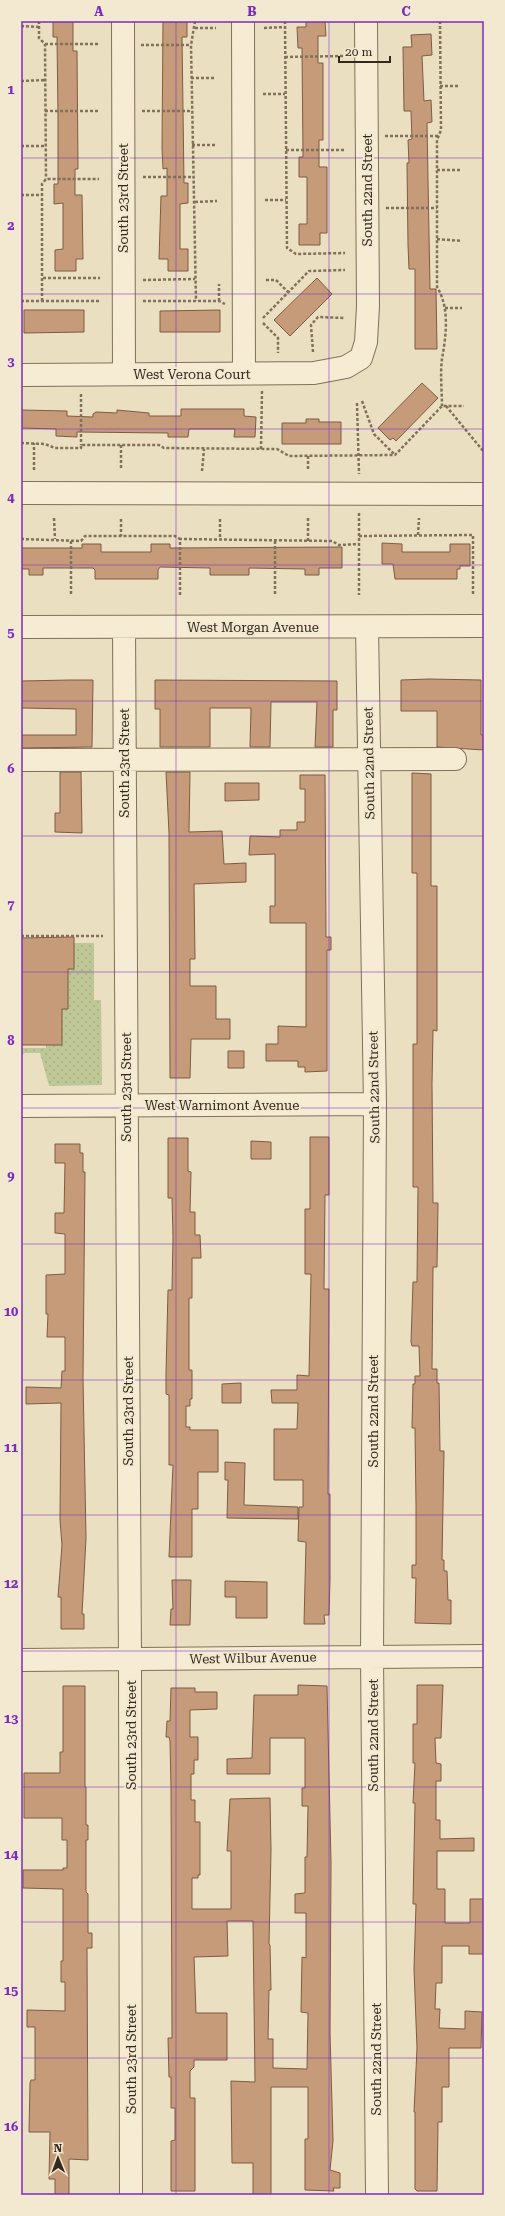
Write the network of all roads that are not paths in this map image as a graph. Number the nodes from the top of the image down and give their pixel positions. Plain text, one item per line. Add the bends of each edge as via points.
1 (123, 21) edge
2 (243, 21) edge
3 (366, 21) edge
4 (361, 358) joint
5 (244, 373) junction
6 (124, 374) junction
7 (21, 375) edge
8 (21, 493) edge
9 (484, 494) edge
10 (484, 626) edge
11 (21, 627) edge
12 (124, 627) junction
13 (367, 627) junction
14 (369, 759) junction
15 (455, 759) dead end
16 (21, 760) edge
17 (124, 760) junction
18 (374, 1104) junction
19 (126, 1105) junction
20 (21, 1106) edge
21 (484, 1656) edge
22 (372, 1657) junction
23 (21, 1660) edge
24 (130, 1660) junction
25 (131, 2195) edge
26 (377, 2195) edge

1 - 6 street, South 23rd Street
2 - 5 street
3 - 4 street, South 22nd Street via 368,306 366,342
4 - 5 street, West Verona Court via 346,367 314,373
5 - 6 street, West Verona Court
6 - 7 street, West Verona Court
8 - 9 street
10 - 13 street, West Morgan Avenue
11 - 12 street, West Morgan Avenue
12 - 13 street, West Morgan Avenue
12 - 17 street, South 23rd Street
13 - 14 street, South 22nd Street
14 - 15 street
14 - 17 street
14 - 18 street, South 22nd Street
16 - 17 street
17 - 19 street, South 23rd Street
18 - 19 street, West Warnimont Avenue
18 - 22 street, South 22nd Street
19 - 20 street, West Warnimont Avenue
19 - 24 street, South 23rd Street
21 - 22 street, West Wilbur Avenue
22 - 24 street, West Wilbur Avenue
22 - 26 street, South 22nd Street
23 - 24 street, West Wilbur Avenue
24 - 25 street, South 23rd Street

